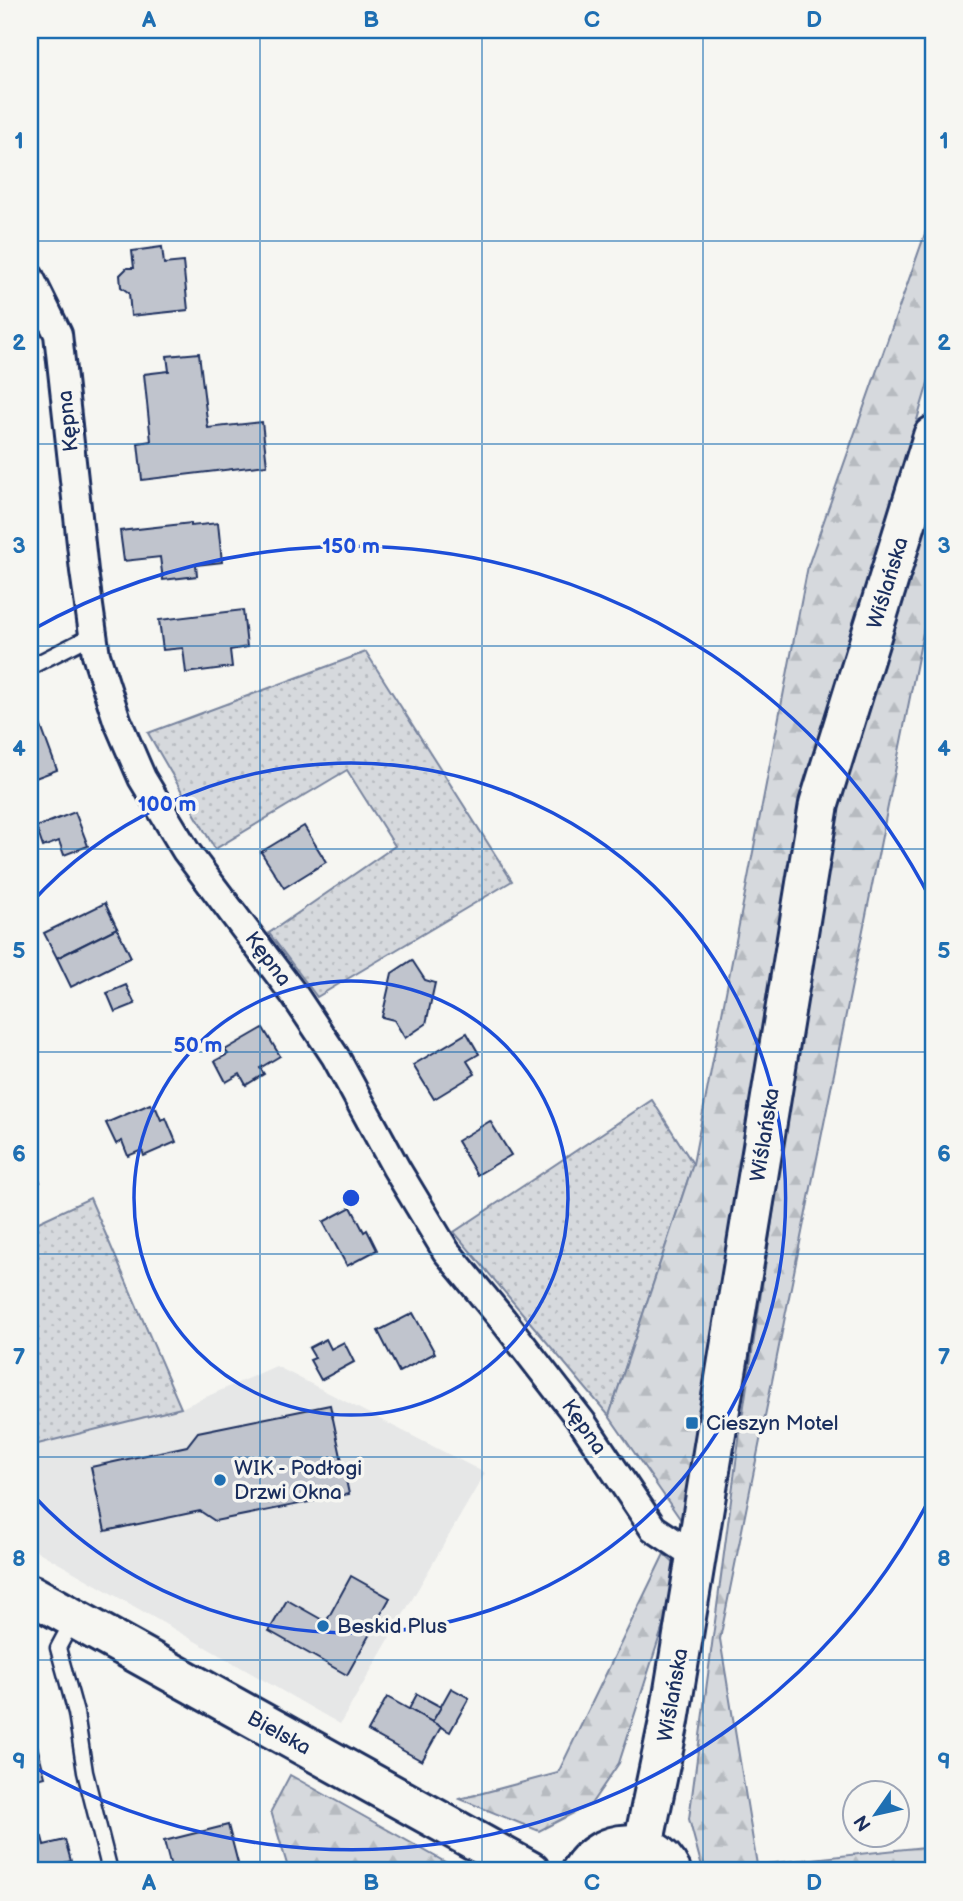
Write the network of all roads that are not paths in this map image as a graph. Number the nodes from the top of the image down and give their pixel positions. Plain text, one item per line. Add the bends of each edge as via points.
1 (30, 277) edge
2 (933, 436) edge
3 (93, 635) junction
4 (30, 667) edge
5 (697, 1550) junction
6 (30, 1594) edge
7 (74, 1619) junction
8 (643, 1846) junction
9 (110, 1871) edge
10 (530, 1871) edge
11 (581, 1871) edge
12 (671, 1871) edge

1 - 3 street, Kępna via 58,334
2 - 5 street, Wiślańska via 819,804
3 - 4 lane
3 - 5 street, Kępna via 117,720 142,778 186,851 335,1056 446,1251 582,1422 653,1528 683,1548
5 - 8 street, Wiślańska
6 - 7 street, Bielska
7 - 9 lane via 58,1648
7 - 10 street, Bielska
8 - 11 street via 628,1843 598,1851
8 - 12 street via 658,1854

